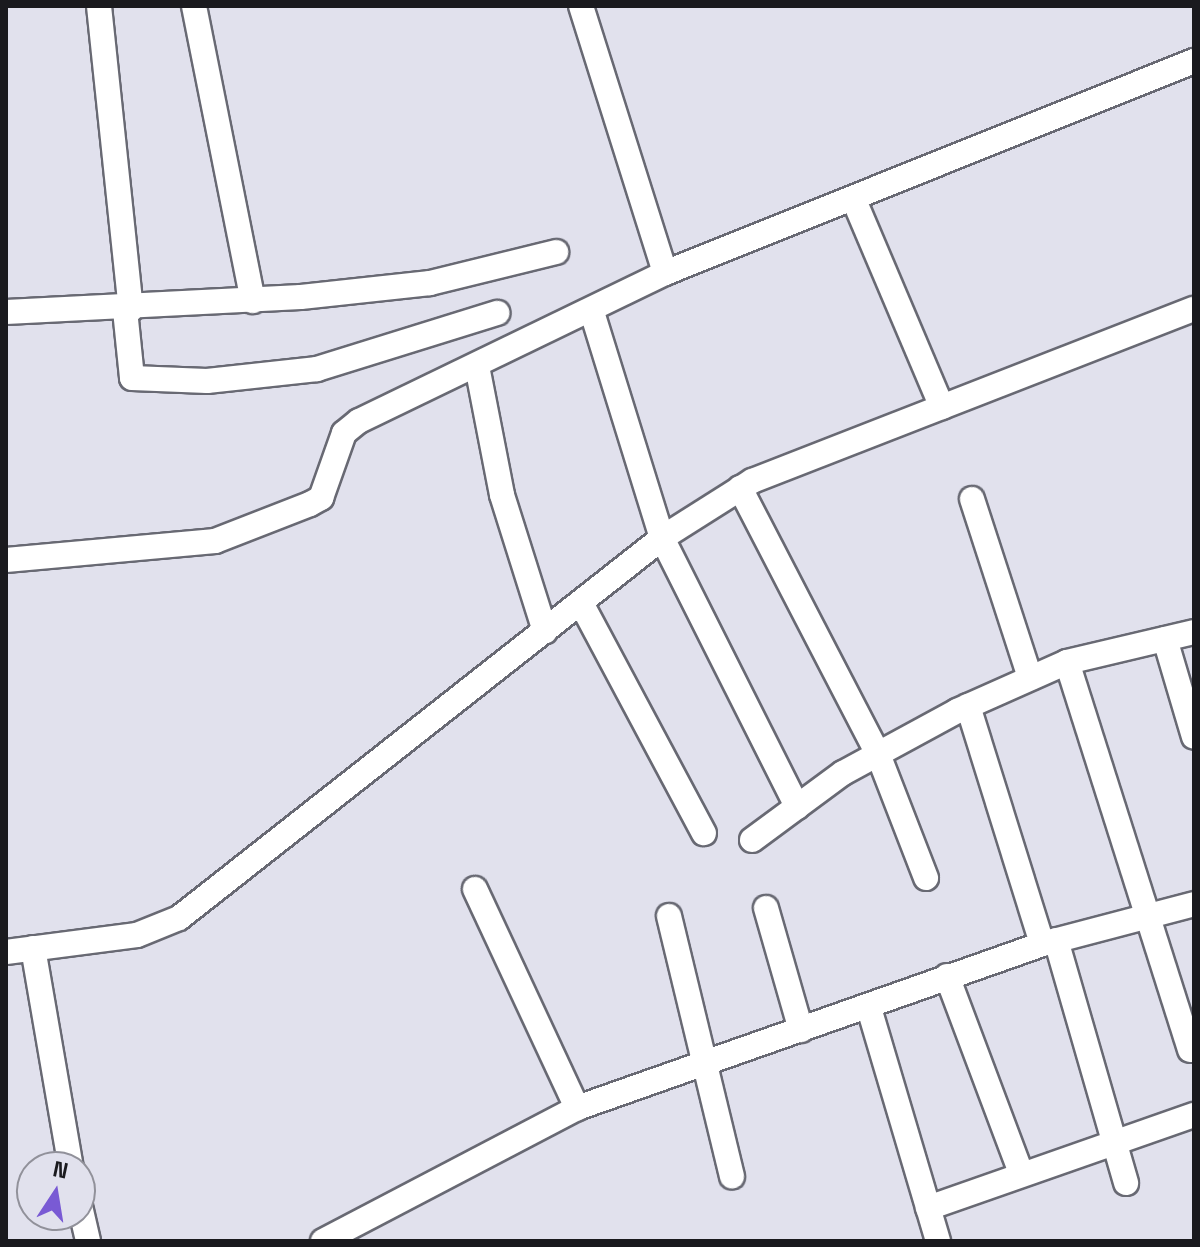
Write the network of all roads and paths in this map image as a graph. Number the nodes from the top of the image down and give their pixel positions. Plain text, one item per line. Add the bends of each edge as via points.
1 (99, 6) edge
2 (194, 6) edge
3 (581, 6) edge
4 (1194, 61) edge
5 (854, 200) junction
6 (556, 252) dead end
7 (665, 273) junction
8 (253, 301) junction
9 (1194, 309) edge
10 (128, 310) junction
11 (6, 312) edge
12 (592, 312) junction
13 (497, 313) dead end
14 (477, 366) junction
15 (942, 407) junction
16 (740, 488) junction
17 (972, 499) dead end
18 (662, 538) junction
19 (6, 560) edge
20 (581, 603) junction
21 (545, 631) junction
22 (1194, 632) edge
23 (1165, 639) junction
24 (1067, 662) junction
25 (1030, 678) junction
26 (968, 706) junction
27 (1194, 737) edge
28 (878, 754) junction
29 (797, 807) junction
30 (704, 833) dead end
31 (752, 840) dead end
32 (926, 878) dead end
33 (475, 889) dead end
34 (1194, 904) edge
35 (766, 908) dead end
36 (1152, 915) junction
37 (669, 916) dead end
38 (1049, 942) junction
39 (33, 948) junction
40 (6, 952) edge
41 (947, 976) junction
42 (869, 1008) junction
43 (801, 1030) junction
44 (1190, 1050) dead end
45 (704, 1061) junction
46 (577, 1108) junction
47 (1194, 1115) edge
48 (1113, 1139) junction
49 (68, 1151) edge
50 (1020, 1170) junction
51 (732, 1176) dead end
52 (1126, 1183) dead end
53 (928, 1208) junction
54 (323, 1241) edge
55 (938, 1241) edge

1 - 10 street
2 - 8 street
3 - 7 street
4 - 5 street
5 - 7 street
5 - 15 street
6 - 8 street via 430,283
7 - 12 street
8 - 10 street
9 - 15 street
10 - 11 street
10 - 13 street via 132,378 207,381 317,369
12 - 14 street
12 - 18 street
14 - 19 street via 344,433 321,498 310,504 215,541
14 - 21 street via 502,495
15 - 16 street
16 - 18 street
16 - 28 street
17 - 25 street
18 - 20 street
18 - 29 street
20 - 21 street
20 - 30 street
21 - 39 street via 179,918 137,935
22 - 23 street
23 - 24 street
23 - 27 street
24 - 25 street
24 - 36 street
25 - 26 street
26 - 28 street
26 - 38 street
28 - 29 street
28 - 32 street
29 - 31 street
33 - 46 street
34 - 36 street
35 - 43 street
36 - 38 street
36 - 44 street
37 - 45 street
38 - 41 street
38 - 48 street
39 - 40 street
39 - 49 street
41 - 42 street
41 - 50 street
42 - 43 street
42 - 53 street
43 - 45 street
45 - 46 street
45 - 51 street
46 - 54 street
47 - 48 street
48 - 50 street
48 - 52 street
50 - 53 street
53 - 55 street

